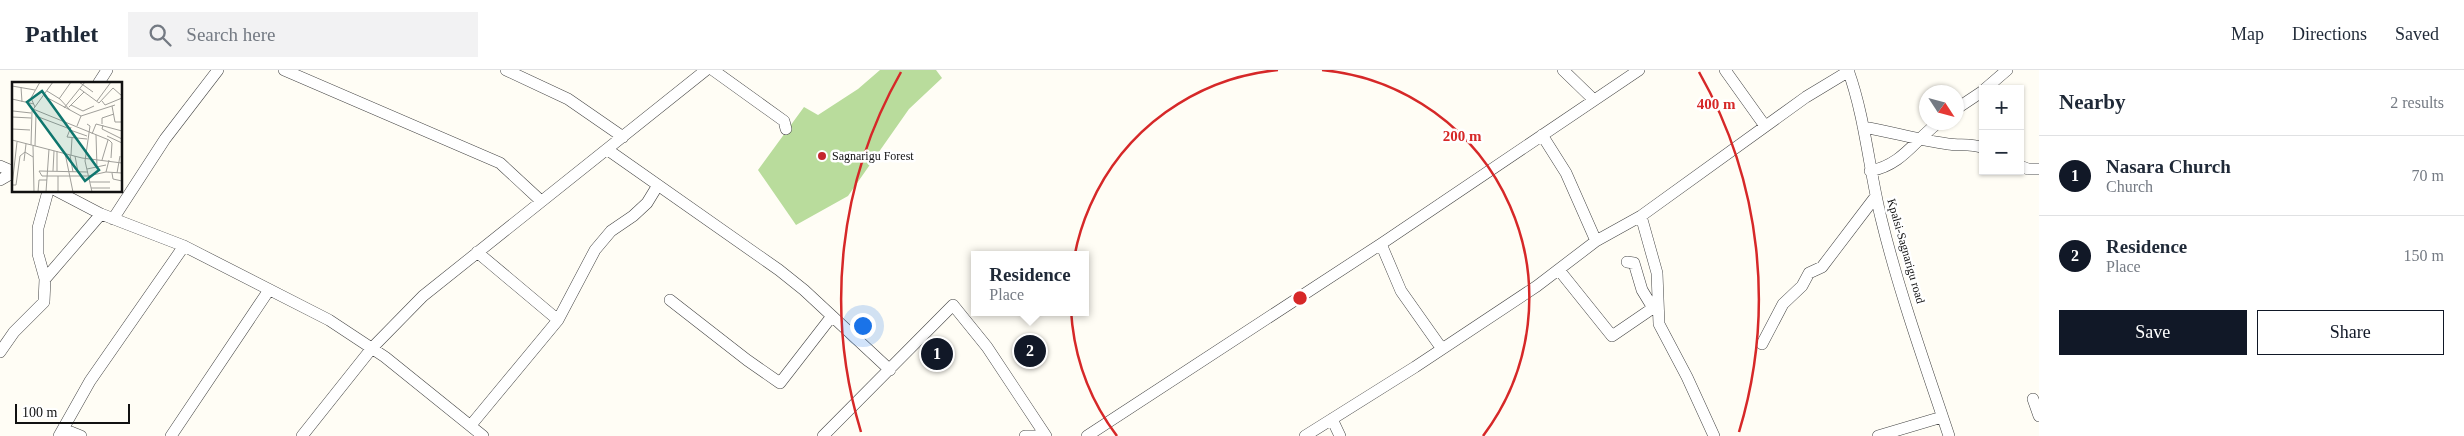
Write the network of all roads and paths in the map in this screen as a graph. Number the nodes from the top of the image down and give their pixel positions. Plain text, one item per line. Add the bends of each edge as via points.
1 (107, 70) edge
2 (218, 70) edge
3 (284, 70) edge
4 (506, 70) edge
5 (714, 70) edge
6 (1563, 70) edge
7 (1639, 70) edge
8 (1725, 70) edge
9 (2007, 70) edge
10 (701, 71) edge
11 (1848, 71) edge
12 (99, 82) edge
13 (1990, 85) edge
14 (1979, 93) edge
15 (1594, 100) junction
16 (1964, 104) edge
17 (1765, 126) junction
18 (1863, 127) junction
19 (786, 129) dead end
20 (1929, 130) edge
21 (1542, 135) junction
22 (623, 137) junction
23 (1918, 139) junction
24 (1979, 147) edge
25 (608, 150) junction
26 (0, 166) edge
27 (2024, 168) edge
28 (2039, 169) edge
29 (12, 171) edge
30 (1870, 171) junction
31 (12, 173) edge
32 (0, 180) edge
33 (658, 185) junction
34 (48, 192) edge
35 (59, 192) edge
36 (1876, 196) junction
37 (542, 201) junction
38 (101, 214) junction
39 (1641, 216) junction
40 (113, 219) junction
41 (1596, 240) junction
42 (1381, 244) junction
43 (184, 246) junction
44 (477, 252) junction
45 (1626, 262) dead end
46 (1559, 270) junction
47 (45, 279) junction
48 (270, 290) junction
49 (670, 300) dead end
50 (832, 316) junction
51 (558, 320) junction
52 (1762, 344) dead end
53 (372, 348) junction
54 (1442, 349) junction
55 (0, 352) edge
56 (890, 370) junction
57 (2033, 399) dead end
58 (2039, 416) edge
59 (1942, 417) junction
60 (1332, 419) junction
61 (471, 425) junction
62 (60, 434) edge
63 (81, 436) edge
64 (171, 436) edge
65 (302, 436) edge
66 (483, 436) edge
67 (822, 436) edge
68 (1025, 436) edge
69 (1045, 436) edge
70 (1087, 436) edge
71 (1305, 436) edge
72 (1340, 436) edge
73 (1714, 436) edge
74 (1878, 436) edge
75 (1949, 436) edge

1 - 12 street
2 - 40 street via 165,139
3 - 37 street via 500,162
4 - 22 street via 568,99
5 - 19 street via 784,121
6 - 15 street
7 - 15 street
8 - 17 street
9 - 13 street
10 - 22 street
11 - 17 street
11 - 18 street, Kpalsi-Sagnarigu road
14 - 16 street
15 - 21 street
17 - 39 street
18 - 23 street
18 - 30 street, Kpalsi-Sagnarigu road
20 - 23 street
21 - 41 street via 1566,173
21 - 42 street
22 - 25 street
23 - 24 street
23 - 30 street via 1896,162
25 - 33 street
25 - 37 street
26 - 29 street
27 - 28 street
30 - 36 street, Kpalsi-Sagnarigu road
31 - 32 street
33 - 50 street via 779,270
33 - 51 street via 648,203 611,231 595,250
34 - 47 street via 38,228 38,254
35 - 38 street
36 - 52 street via 1822,267 1809,273 1802,286 1783,304
36 - 59 street, Kpalsi-Sagnarigu road via 1889,250
37 - 44 street
38 - 40 street
38 - 47 street
39 - 41 street
39 - 73 street via 1657,273 1659,324
40 - 43 street
41 - 46 street
42 - 54 street via 1401,291
42 - 70 street
43 - 48 street
43 - 62 street via 90,381
44 - 51 street
44 - 53 street via 423,296
45 - 46 street via 1634,263 1642,290 1653,308 1612,336
46 - 54 street
47 - 55 street via 44,302 14,332
48 - 53 street via 317,313
48 - 64 street
49 - 50 street via 780,383
50 - 56 street
51 - 61 street
53 - 61 street
53 - 65 street
54 - 60 street
56 - 67 street
56 - 69 street via 953,305 979,336
57 - 58 street
59 - 74 street
59 - 75 street, Kpalsi-Sagnarigu road
60 - 71 street
60 - 72 street
61 - 66 street
62 - 63 street via 71,432
68 - 69 street

